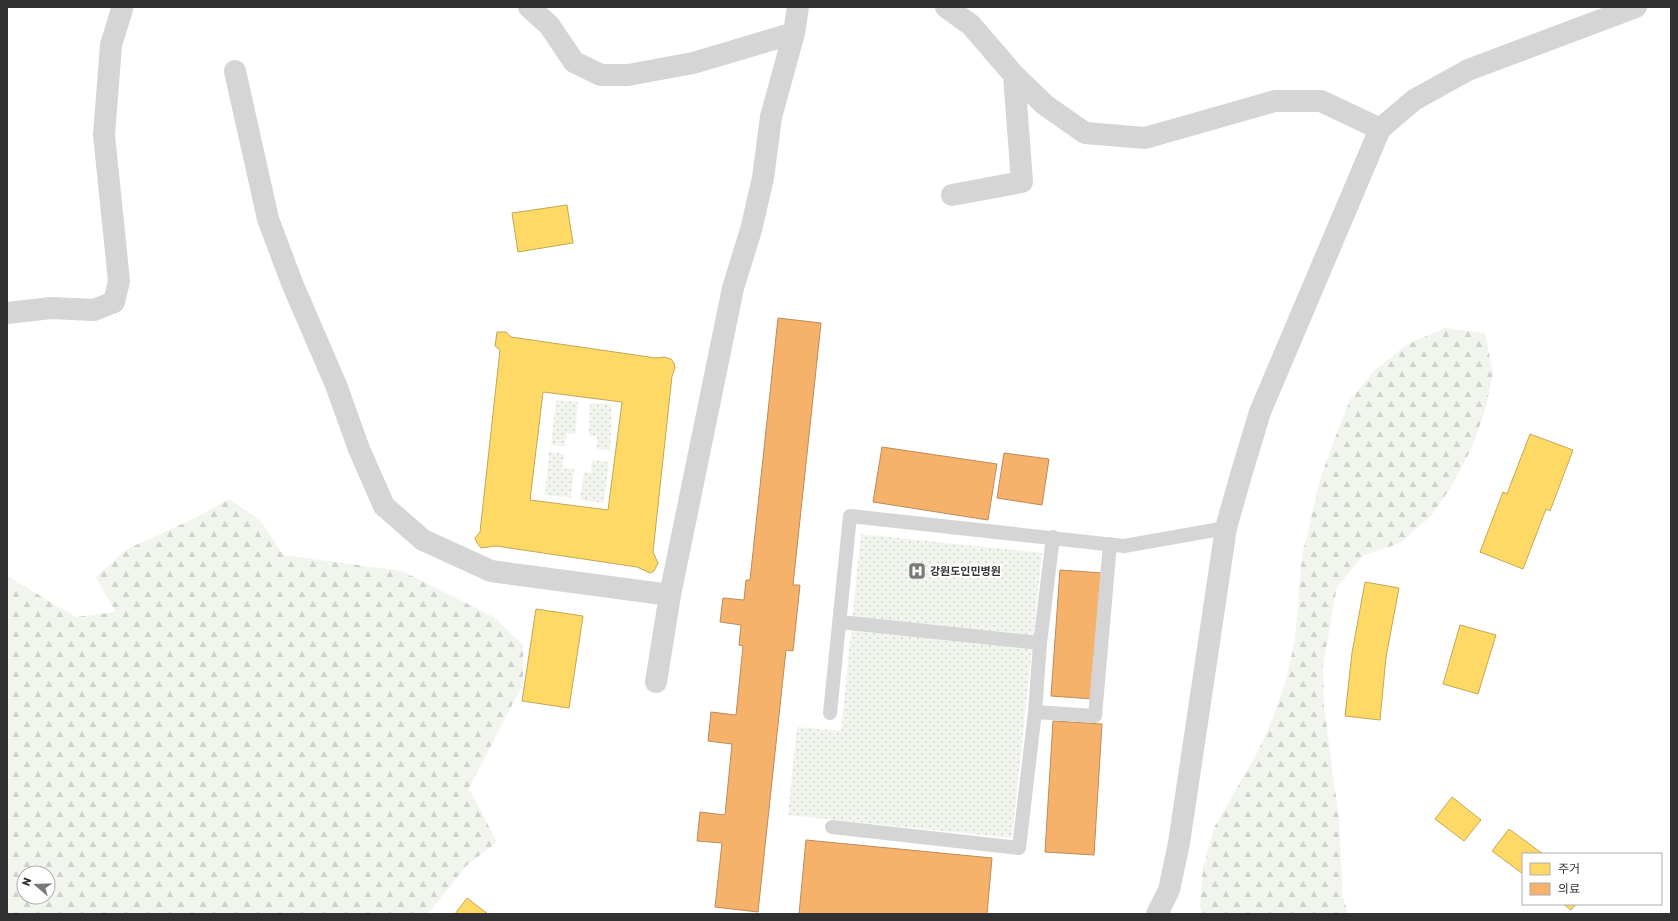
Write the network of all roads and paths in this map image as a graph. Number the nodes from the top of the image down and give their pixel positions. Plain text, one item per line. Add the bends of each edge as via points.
1 (529, 7) edge
2 (798, 7) edge
3 (946, 7) edge
4 (1636, 7) edge
5 (122, 9) dead end
6 (794, 33) junction
7 (235, 71) dead end
8 (1014, 75) junction
9 (1380, 129) junction
10 (952, 195) dead end
11 (7, 313) edge
12 (1226, 528) junction
13 (1053, 537) junction
14 (1110, 544) junction
15 (670, 595) junction
16 (840, 622) junction
17 (1040, 643) junction
18 (656, 682) dead end
19 (1035, 712) junction
20 (830, 713) dead end
21 (832, 827) dead end
22 (1158, 914) edge

1 - 6 street via 549,25 574,62 601,75 628,75 693,63
2 - 6 street
3 - 8 street via 971,25
4 - 9 street via 1468,70 1414,100
5 - 11 street via 111,45 104,135 119,273 114,302 94,310 51,308
6 - 15 street via 771,117 763,178 751,230 733,288
7 - 15 street via 268,219 384,506 423,540 490,571
8 - 9 street via 1045,106 1085,133 1145,138 1275,101 1321,101
8 - 10 street via 1022,182
9 - 12 street via 1260,412
12 - 14 lane via 1124,546
12 - 22 street via 1179,843 1169,890
13 - 14 lane
13 - 16 lane via 850,516
13 - 17 lane
14 - 19 lane via 1095,716
15 - 18 street
16 - 17 lane
16 - 20 lane
17 - 19 lane
19 - 21 lane via 1020,848

